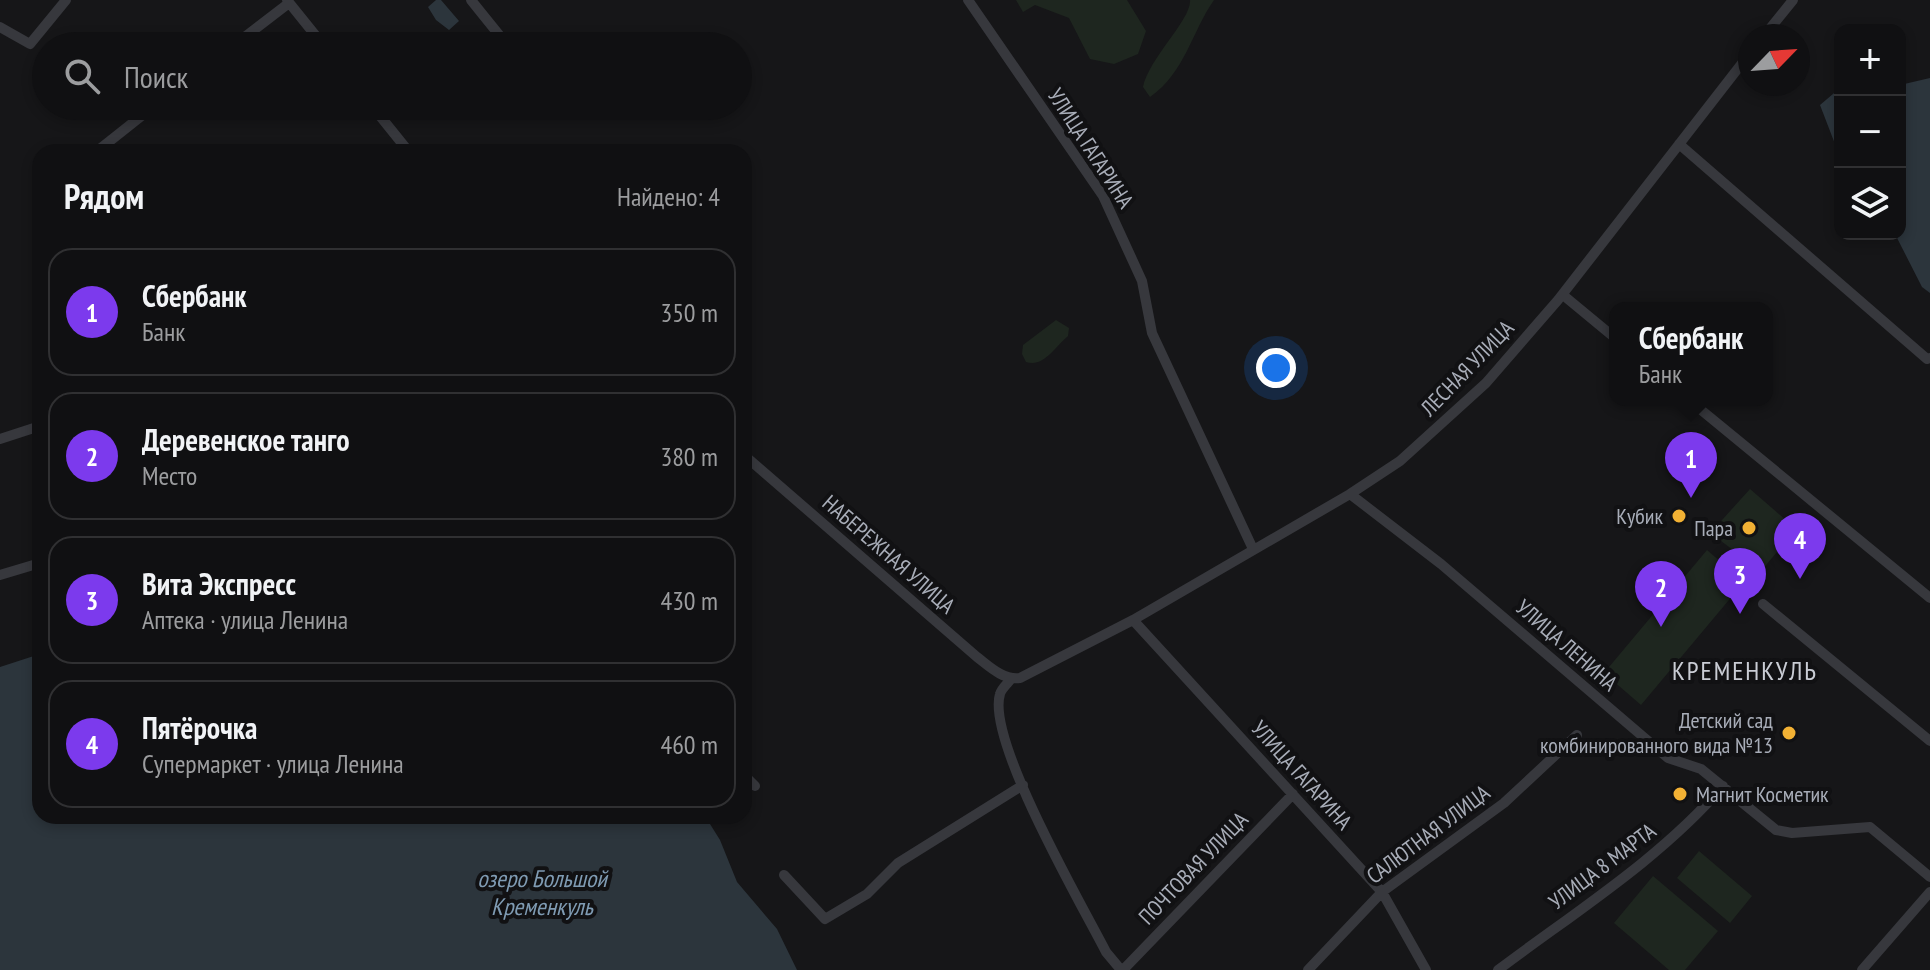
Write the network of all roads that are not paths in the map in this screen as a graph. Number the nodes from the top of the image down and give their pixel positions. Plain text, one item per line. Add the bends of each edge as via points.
1 (66, 0) edge
2 (471, 0) edge
3 (968, 0) edge
4 (1793, 0) edge
5 (288, 2) edge
6 (1774, 24) edge
7 (0, 27) edge
8 (40, 32) edge
9 (250, 32) edge
10 (313, 32) edge
11 (497, 32) edge
12 (32, 42) edge
13 (1738, 68) edge
14 (136, 120) edge
15 (383, 120) edge
16 (106, 144) edge
17 (403, 144) edge
18 (1679, 144) junction
19 (1563, 295) junction
20 (1609, 333) edge
21 (1930, 358) edge
22 (1696, 406) edge
23 (32, 429) edge
24 (0, 439) edge
25 (752, 462) edge
26 (1350, 494) junction
27 (1253, 549) junction
28 (32, 565) edge
29 (0, 575) edge
30 (1930, 598) edge
31 (1763, 604) dead end
32 (1133, 620) junction
33 (1011, 679) junction
34 (1577, 735) dead end
35 (1930, 741) edge
36 (752, 783) edge
37 (1023, 785) junction
38 (755, 786) dead end
39 (1723, 786) junction
40 (1293, 794) junction
41 (784, 875) dead end
42 (1930, 877) edge
43 (1382, 892) junction
44 (1930, 892) edge
45 (1122, 970) edge
46 (1308, 970) edge
47 (1426, 970) edge
48 (1498, 970) edge
49 (1862, 970) edge

1 - 8 street
2 - 11 street
3 - 27 street, УЛИЦА ГАГАРИНА via 1103,196 1142,281 1152,333
4 - 6 street
5 - 9 street
5 - 10 street
7 - 12 street
13 - 18 street, ЛЕСНАЯ УЛИЦА
14 - 16 street
15 - 17 street
18 - 19 street, ЛЕСНАЯ УЛИЦА
18 - 21 street
19 - 20 street
19 - 26 street, ЛЕСНАЯ УЛИЦА via 1472,396 1400,461
22 - 30 street
23 - 24 street
25 - 33 street, НАБЕРЕЖНАЯ УЛИЦА via 977,657
26 - 27 street, ЛЕСНАЯ УЛИЦА
26 - 39 street, УЛИЦА ЛЕНИНА via 1441,564 1668,758 1701,769
27 - 32 street, ЛЕСНАЯ УЛИЦА
28 - 29 street
31 - 35 street
32 - 33 street via 1033,673
32 - 40 street, УЛИЦА ГАГАРИНА
33 - 37 street via 1000,694 1001,720
34 - 43 street, САЛЮТНАЯ УЛИЦА via 1504,803
36 - 38 street
37 - 41 street via 898,863 867,894 825,919
37 - 45 street via 1106,952
39 - 42 street, УЛИЦА ЛЕНИНА via 1776,830 1870,827
39 - 48 street, УЛИЦА 8 МАРТА via 1658,851
40 - 43 street, УЛИЦА ГАГАРИНА
40 - 45 street, ПОЧТОВАЯ УЛИЦА
43 - 46 street, САЛЮТНАЯ УЛИЦА
43 - 47 street, УЛИЦА ГАГАРИНА
44 - 49 street

